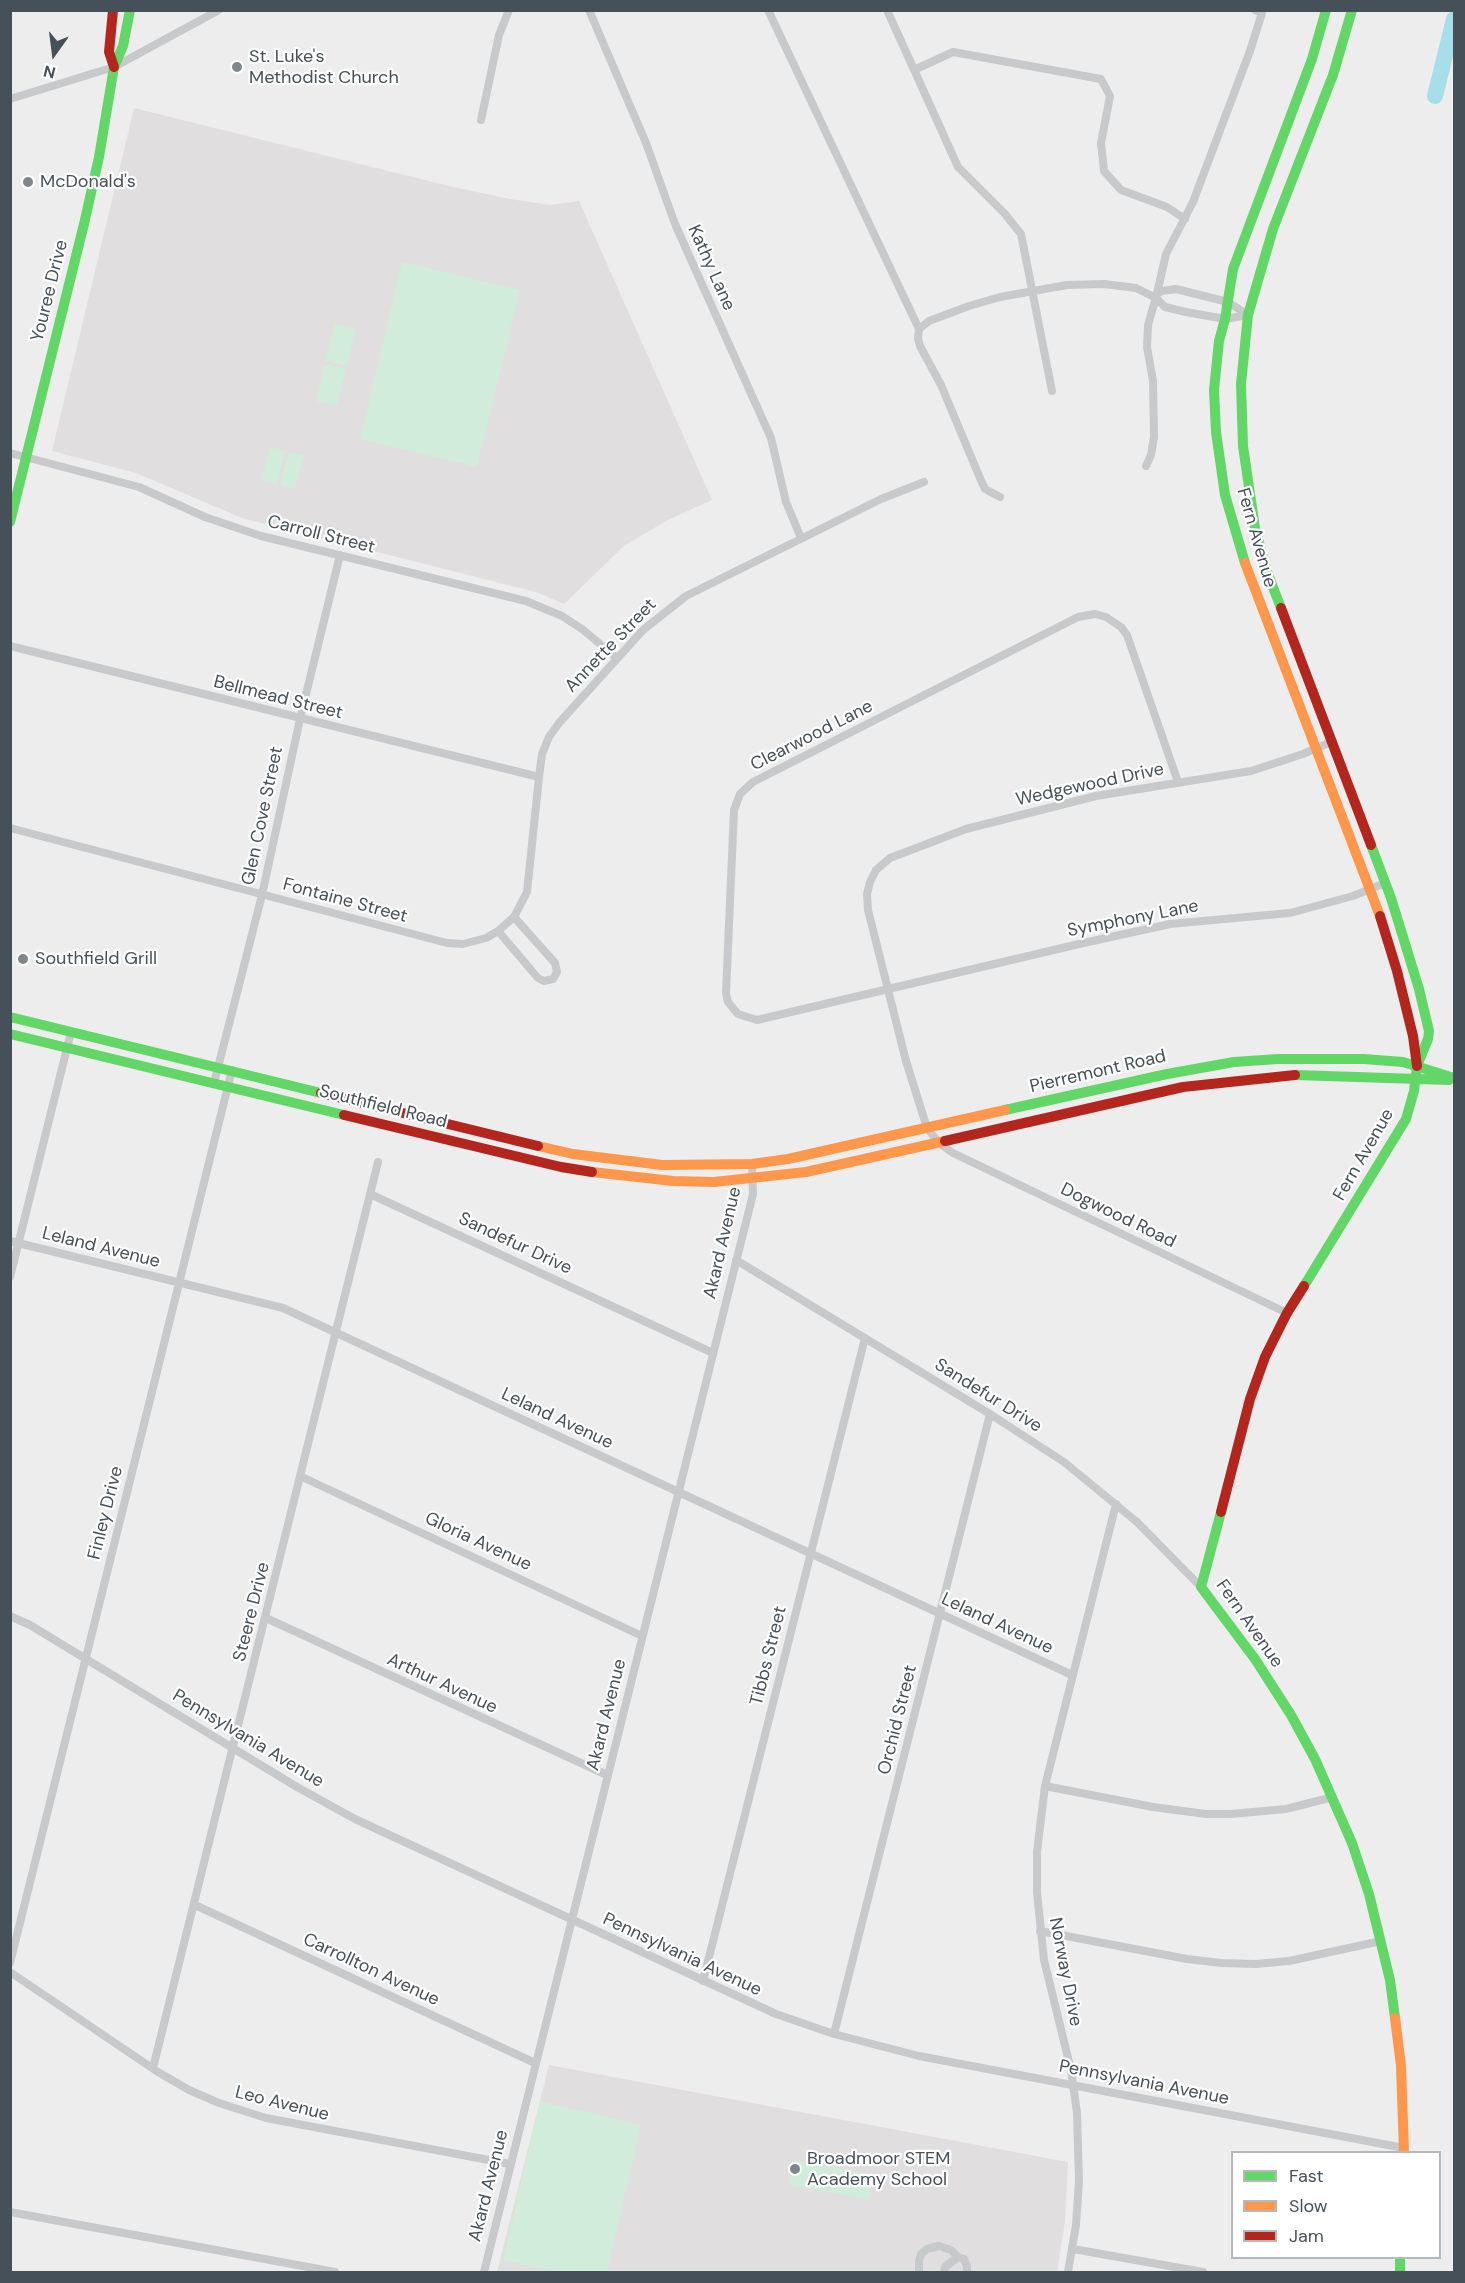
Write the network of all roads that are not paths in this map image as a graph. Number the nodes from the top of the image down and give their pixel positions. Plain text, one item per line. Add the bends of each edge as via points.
1 (113, 10) edge
2 (130, 10) edge
3 (219, 10) edge
4 (509, 10) edge
5 (589, 10) edge
6 (768, 10) edge
7 (887, 10) edge
8 (1256, 10) edge
9 (1326, 10) edge
10 (1352, 10) edge
11 (114, 67) junction
12 (914, 70) junction
13 (10, 99) edge
14 (481, 120) dead end
15 (1185, 219) junction
16 (1032, 292) junction
17 (1156, 298) junction
18 (1228, 302) junction
19 (1248, 315) junction
20 (1225, 319) junction
21 (919, 329) junction
22 (1052, 391) dead end
23 (10, 453) edge
24 (27, 457) junction
25 (1146, 466) dead end
26 (924, 482) dead end
27 (1000, 497) dead end
28 (10, 522) edge
29 (801, 538) junction
30 (340, 555) junction
31 (10, 646) edge
32 (617, 658) junction
33 (300, 719) junction
34 (1333, 741) junction
35 (1317, 748) junction
36 (539, 777) junction
37 (1178, 782) junction
38 (10, 828) edge
39 (1385, 884) junction
40 (1371, 890) junction
41 (262, 895) junction
42 (514, 917) junction
43 (498, 932) junction
44 (887, 989) junction
45 (10, 1017) edge
46 (71, 1032) junction
47 (10, 1034) edge
48 (67, 1048) junction
49 (1418, 1066) junction
50 (218, 1067) junction
51 (232, 1070) junction
52 (1167, 1074) junction
53 (1416, 1078) junction
54 (1455, 1079) edge
55 (214, 1083) junction
56 (228, 1087) junction
57 (1169, 1089) junction
58 (393, 1110) junction
59 (983, 1115) junction
60 (389, 1126) junction
61 (927, 1128) junction
62 (989, 1131) junction
63 (498, 1136) junction
64 (939, 1143) junction
65 (495, 1151) junction
66 (378, 1162) dead end
67 (631, 1162) junction
68 (752, 1164) junction
69 (629, 1178) junction
70 (753, 1179) junction
71 (370, 1194) junction
72 (15, 1242) edge
73 (736, 1260) junction
74 (10, 1277) edge
75 (179, 1282) junction
76 (1287, 1313) junction
77 (336, 1333) junction
78 (865, 1338) junction
79 (713, 1353) junction
80 (990, 1414) junction
81 (300, 1476) junction
82 (678, 1492) junction
83 (1116, 1504) junction
84 (811, 1554) junction
85 (1201, 1587) junction
86 (940, 1614) junction
87 (10, 1616) edge
88 (266, 1618) junction
89 (642, 1636) junction
90 (86, 1658) junction
91 (1072, 1675) junction
92 (233, 1748) junction
93 (607, 1775) junction
94 (1045, 1786) junction
95 (1333, 1797) junction
96 (195, 1905) junction
97 (571, 1920) junction
98 (1040, 1931) junction
99 (1381, 1941) junction
100 (10, 1963) edge
101 (10, 1972) edge
102 (703, 1981) junction
103 (834, 2034) junction
104 (536, 2063) junction
105 (153, 2068) junction
106 (1073, 2085) junction
107 (1404, 2150) edge
108 (510, 2164) junction
109 (10, 2212) edge
110 (1073, 2249) junction
111 (958, 2257) junction
112 (335, 2272) edge
113 (483, 2272) edge
114 (919, 2272) edge
115 (944, 2272) edge
116 (967, 2272) edge
117 (1068, 2272) edge
118 (1203, 2272) edge

1 - 11 main road, Youree Drive via 109,52
2 - 11 main road, Youree Drive
3 - 11 street
4 - 14 street via 499,35
5 - 29 street, Kathy Lane via 646,143 675,224 771,438 786,502
6 - 21 street
7 - 12 street
8 - 15 street via 1262,13 1250,51
9 - 18 main road, Fern Avenue via 1312,59 1233,269
10 - 19 main road, Fern Avenue via 1333,75 1273,229
11 - 13 street
11 - 24 main road, Youree Drive via 98,163
12 - 15 street via 953,52 1101,79 1110,96 1101,143 1104,171 1121,190 1167,207
12 - 16 street via 958,167 1021,234
15 - 17 street via 1166,254
16 - 17 street via 1067,285 1104,284 1136,288
16 - 21 street via 969,306 929,321
16 - 22 street
17 - 18 street via 1162,291 1176,289
17 - 20 street via 1165,307
17 - 25 street via 1148,325 1154,437
18 - 19 street
18 - 20 main road, Fern Avenue
19 - 20 street
19 - 34 main road, Fern Avenue via 1240,401 1254,528 1279,609
20 - 35 main road, Fern Avenue via 1214,390 1225,495 1261,610
21 - 27 street via 920,346 941,385 970,460 986,489
23 - 24 street, Carroll Street
24 - 28 main road, Youree Drive
24 - 30 street, Carroll Street via 139,486 234,527
26 - 29 street, Annette Street
29 - 32 street, Annette Street via 680,600 653,620
30 - 32 street, Carroll Street via 526,601 572,623
30 - 33 street, Glen Cove Street
31 - 33 street, Bellmead Street
32 - 36 street, Annette Street via 554,730 543,754
33 - 36 street, Bellmead Street
33 - 41 street, Glen Cove Street
34 - 35 street, Wedgewood Drive
34 - 39 main road, Fern Avenue
35 - 37 street, Wedgewood Drive via 1251,771
35 - 40 main road, Fern Avenue
36 - 42 street, Annette Street via 530,877 525,899
37 - 44 street, Wedgewood Drive via 1064,803 942,837 890,858 876,870 867,894
37 - 44 street, Clearwood Lane via 1127,635 1112,620 1095,614 1078,617 753,782 740,794 734,810 726,993 730,1006 738,1014 757,1020
38 - 41 street, Fontaine Street
39 - 40 street, Symphony Lane
39 - 49 main road, Fern Avenue via 1429,1031
40 - 44 street, Symphony Lane via 1290,913 1170,924
40 - 49 main road, Fern Avenue via 1397,971
41 - 43 street, Fontaine Street via 447,943 471,943
41 - 50 street, Glen Cove Street
42 - 43 street, Annette Street
42 - 43 street via 555,963 557,972 553,980 538,978
44 - 61 street
45 - 46 main road, Southfield Road
46 - 48 street
46 - 50 main road, Southfield Road
47 - 48 main road, Southfield Road
48 - 55 main road, Southfield Road
48 - 72 street
49 - 52 main road, Pierremont Road via 1364,1059 1278,1059 1211,1065
49 - 53 main road, Fern Avenue
49 - 54 main road, Pierremont Road
50 - 51 main road, Southfield Road
50 - 55 street, Glen Cove Street
51 - 56 street, Finley Drive
51 - 58 main road, Southfield Road
52 - 57 main road
52 - 59 main road, Pierremont Road
53 - 54 main road, Pierremont Road
53 - 57 main road, Pierremont Road via 1296,1076
53 - 76 main road, Fern Avenue via 1406,1119
55 - 56 main road, Southfield Road
56 - 60 main road, Southfield Road
56 - 75 street, Finley Drive
57 - 62 main road, Pierremont Road
58 - 60 main road
58 - 63 main road, Southfield Road
59 - 61 main road, Pierremont Road
59 - 62 main road
60 - 65 main road, Southfield Road
61 - 64 street
61 - 68 main road, Pierremont Road
62 - 64 main road, Pierremont Road
63 - 65 main road
63 - 67 main road, Southfield Road via 573,1154
64 - 70 main road, Pierremont Road via 806,1172
64 - 76 street, Dogwood Road
65 - 69 main road, Southfield Road via 579,1171
66 - 71 street, Steere Drive
67 - 68 main road, Southfield Road via 672,1166
67 - 69 main road
68 - 70 street, Akard Avenue
69 - 70 main road, Southfield Road via 672,1182
70 - 73 street, Akard Avenue via 753,1194
71 - 77 street, Steere Drive
71 - 79 street, Sandefur Drive
72 - 74 street
72 - 75 street, Leland Avenue
73 - 78 street, Sandefur Drive
73 - 79 street, Akard Avenue
75 - 77 street, Leland Avenue via 283,1308
75 - 90 street, Finley Drive
76 - 85 main road, Fern Avenue via 1250,1399
77 - 81 street, Steere Drive
77 - 82 street, Leland Avenue
78 - 80 street, Sandefur Drive
78 - 84 street, Tibbs Street
79 - 82 street, Akard Avenue
80 - 83 street, Sandefur Drive via 1064,1462
80 - 86 street, Orchid Street
81 - 88 street, Steere Drive
81 - 89 street, Gloria Avenue
82 - 84 street, Leland Avenue
82 - 89 street, Akard Avenue
83 - 85 street, Sandefur Drive
83 - 91 street, Norway Drive
84 - 86 street, Leland Avenue
84 - 102 street, Tibbs Street
85 - 95 main road, Fern Avenue via 1256,1659 1291,1715
86 - 91 street, Leland Avenue
86 - 103 street, Orchid Street
87 - 90 street, Pennsylvania Avenue
88 - 92 street, Steere Drive
88 - 93 street, Arthur Avenue
89 - 93 street, Akard Avenue
90 - 92 street, Pennsylvania Avenue
90 - 100 street, Finley Drive
91 - 94 street, Norway Drive
92 - 96 street, Steere Drive
92 - 97 street, Pennsylvania Avenue via 355,1819
93 - 97 street, Akard Avenue
94 - 95 street via 1206,1814 1286,1809
94 - 98 street, Norway Drive via 1037,1852
95 - 99 main road, Fern Avenue via 1352,1842
96 - 104 street, Carrollton Avenue
96 - 105 street, Steere Drive
97 - 102 street, Pennsylvania Avenue
97 - 104 street, Akard Avenue
98 - 99 street via 1221,1964 1289,1961
98 - 106 street, Norway Drive
99 - 107 main road, Fern Avenue via 1397,2024
101 - 105 street, Leo Avenue
102 - 103 street, Pennsylvania Avenue via 776,2014
103 - 106 street, Pennsylvania Avenue via 919,2056
104 - 108 street, Akard Avenue
105 - 108 street, Leo Avenue via 189,2090 250,2114
106 - 107 street, Pennsylvania Avenue
106 - 110 street, Norway Drive via 1079,2181
108 - 113 street, Akard Avenue
109 - 112 street
110 - 117 street, Norway Drive
110 - 118 street
111 - 114 street via 939,2246 927,2249 921,2254
111 - 115 street
111 - 116 street via 964,2259

